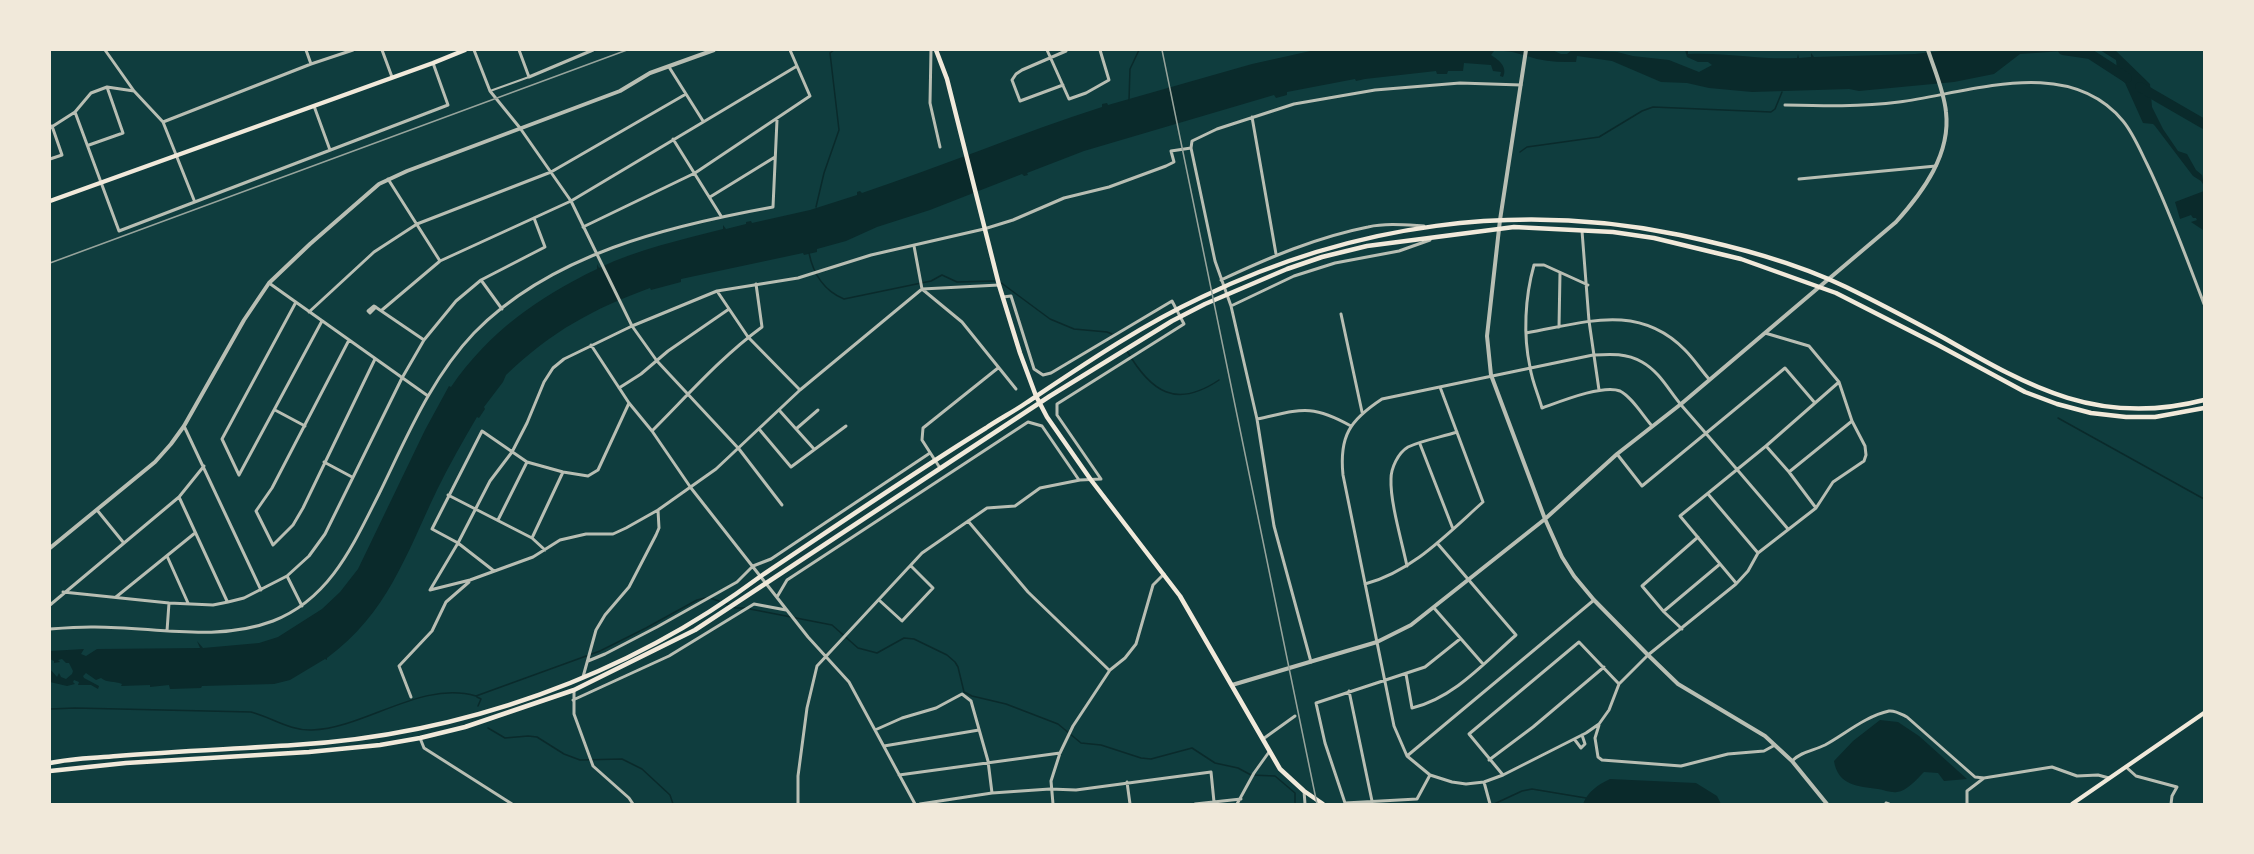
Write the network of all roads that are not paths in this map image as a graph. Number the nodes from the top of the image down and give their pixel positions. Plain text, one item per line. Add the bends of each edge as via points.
1 (105, 50) edge
2 (306, 50) edge
3 (353, 50) edge
4 (381, 50) edge
5 (465, 50) edge
6 (474, 50) edge
7 (519, 50) edge
8 (593, 50) edge
9 (714, 50) edge
10 (789, 50) edge
11 (931, 50) edge
12 (936, 50) edge
13 (1047, 50) edge
14 (1100, 50) edge
15 (1526, 50) edge
16 (1928, 50) edge
17 (1066, 51) edge
18 (1052, 58) junction
19 (433, 63) junction
20 (311, 64) junction
21 (797, 66) junction
22 (669, 67) junction
23 (392, 77) junction
24 (528, 77) junction
25 (1063, 85) junction
26 (1521, 85) junction
27 (106, 87) junction
28 (134, 91) junction
29 (490, 91) junction
30 (686, 94) junction
31 (1942, 94) junction
32 (314, 105) junction
33 (1785, 105) dead end
34 (75, 112) junction
35 (1252, 117) junction
36 (777, 120) junction
37 (703, 121) junction
38 (163, 122) junction
39 (51, 127) edge
40 (519, 128) junction
41 (673, 139) junction
42 (88, 145) junction
43 (940, 147) dead end
44 (1191, 148) junction
45 (330, 150) junction
46 (177, 156) junction
47 (775, 157) junction
48 (50, 159) edge
49 (1936, 166) junction
50 (551, 172) junction
51 (695, 173) junction
52 (388, 179) junction
53 (1799, 179) dead end
54 (101, 184) junction
55 (710, 197) junction
56 (194, 200) junction
57 (50, 201) edge
58 (571, 201) junction
59 (721, 216) junction
60 (534, 218) junction
61 (1500, 220) junction
62 (417, 224) junction
63 (1424, 226) junction
64 (583, 227) junction
65 (984, 229) junction
66 (1500, 229) junction
67 (1582, 231) junction
68 (1444, 235) junction
69 (914, 246) junction
70 (597, 254) junction
71 (1276, 254) junction
72 (440, 261) junction
73 (1560, 273) junction
74 (1827, 279) junction
75 (481, 280) junction
76 (1221, 280) junction
77 (268, 283) junction
78 (756, 284) junction
79 (999, 285) junction
80 (1587, 285) junction
81 (1819, 286) junction
82 (922, 289) junction
83 (717, 291) junction
84 (1003, 297) junction
85 (296, 302) junction
86 (2205, 303) edge
87 (1231, 306) junction
88 (376, 307) dead end
89 (502, 309) junction
90 (729, 309) junction
91 (382, 310) junction
92 (309, 312) junction
93 (1341, 314) dead end
94 (322, 321) junction
95 (1589, 321) junction
96 (632, 326) junction
97 (1559, 327) junction
98 (1526, 333) junction
99 (1764, 333) junction
100 (748, 337) junction
101 (349, 340) junction
102 (424, 340) junction
103 (591, 345) junction
104 (1593, 355) junction
105 (375, 359) junction
106 (657, 361) junction
107 (998, 368) junction
108 (1530, 368) junction
109 (1491, 375) junction
110 (402, 378) junction
111 (1709, 379) junction
112 (1839, 382) junction
113 (1440, 387) junction
114 (619, 388) junction
115 (1016, 389) dead end
116 (800, 390) junction
117 (1599, 391) junction
118 (689, 394) junction
119 (428, 396) junction
120 (1036, 396) junction
121 (2205, 400) edge
122 (629, 403) junction
123 (1040, 403) junction
124 (1815, 403) junction
125 (1680, 404) junction
126 (2205, 408) edge
127 (275, 410) junction
128 (779, 410) junction
129 (818, 410) dead end
130 (1362, 412) junction
131 (1257, 419) junction
132 (1852, 421) junction
133 (184, 426) junction
134 (305, 426) junction
135 (846, 426) dead end
136 (1351, 426) junction
137 (1652, 427) junction
138 (759, 429) junction
139 (796, 429) junction
140 (652, 431) junction
141 (1457, 432) junction
142 (1707, 433) junction
143 (1420, 444) junction
144 (1766, 446) junction
145 (739, 449) junction
146 (814, 449) junction
147 (512, 452) junction
148 (930, 453) junction
149 (1617, 454) junction
150 (935, 461) junction
151 (324, 462) junction
152 (527, 462) junction
153 (204, 466) junction
154 (940, 468) junction
155 (1736, 470) junction
156 (563, 472) junction
157 (1789, 472) junction
158 (352, 477) junction
159 (1080, 480) junction
160 (1091, 480) junction
161 (691, 488) junction
162 (1708, 494) junction
163 (448, 495) junction
164 (179, 497) junction
165 (782, 505) dead end
166 (1816, 508) junction
167 (97, 510) junction
168 (475, 510) junction
169 (658, 510) junction
170 (1545, 519) junction
171 (498, 520) junction
172 (968, 521) junction
173 (1453, 529) junction
174 (1788, 529) junction
175 (195, 533) junction
176 (1698, 537) junction
177 (532, 538) junction
178 (123, 542) junction
179 (458, 543) junction
180 (1437, 543) junction
181 (50, 548) edge
182 (545, 550) junction
183 (1758, 553) junction
184 (167, 556) junction
185 (1720, 564) junction
186 (753, 566) junction
187 (911, 566) junction
188 (1407, 567) junction
189 (494, 571) junction
190 (1164, 574) junction
191 (287, 576) junction
192 (761, 576) junction
193 (1469, 579) junction
194 (470, 580) junction
195 (766, 582) junction
196 (1365, 584) junction
197 (1736, 584) junction
198 (261, 590) junction
199 (63, 592) junction
200 (116, 597) junction
201 (777, 597) junction
202 (879, 600) junction
203 (1594, 600) junction
204 (228, 602) junction
205 (169, 603) junction
206 (188, 604) junction
207 (50, 605) edge
208 (302, 606) junction
209 (1434, 608) junction
210 (788, 610) junction
211 (1664, 612) junction
212 (50, 628) edge
213 (1682, 629) junction
214 (167, 631) junction
215 (1460, 639) junction
216 (1377, 642) junction
217 (1648, 655) junction
218 (827, 657) junction
219 (588, 661) junction
220 (1311, 662) junction
221 (1483, 664) junction
222 (1604, 668) junction
223 (1110, 670) junction
224 (1406, 674) junction
225 (583, 677) junction
226 (1385, 682) junction
227 (1619, 684) junction
228 (1232, 685) junction
229 (574, 690) junction
230 (1349, 691) junction
231 (411, 696) dead end
232 (573, 700) junction
233 (2205, 713) edge
234 (1295, 716) dead end
235 (1599, 724) junction
236 (875, 730) junction
237 (979, 730) junction
238 (1582, 735) junction
239 (420, 738) junction
240 (1263, 739) junction
241 (1575, 739) junction
242 (1775, 745) junction
243 (884, 746) junction
244 (1269, 752) junction
245 (1060, 753) junction
246 (1407, 756) junction
247 (1489, 760) junction
248 (988, 761) junction
249 (1792, 761) junction
250 (50, 763) edge
251 (2126, 767) junction
252 (50, 771) edge
253 (899, 775) junction
254 (1430, 775) junction
255 (1503, 775) junction
256 (1984, 778) junction
257 (2109, 778) junction
258 (1127, 782) junction
259 (1484, 782) junction
260 (1050, 789) junction
261 (1304, 791) junction
262 (992, 794) junction
263 (1240, 799) junction
264 (1372, 801) junction
265 (1214, 802) junction
266 (512, 804) edge
267 (633, 804) edge
268 (798, 804) edge
269 (915, 804) edge
270 (921, 804) edge
271 (1053, 804) edge
272 (1130, 804) edge
273 (1195, 804) edge
274 (1237, 804) edge
275 (1305, 804) edge
276 (1323, 804) edge
277 (1344, 804) edge
278 (1490, 804) edge
279 (1827, 804) edge
280 (1966, 804) edge
281 (2073, 804) edge
282 (2171, 804) edge

1 - 28 street
2 - 20 street
3 - 20 street
4 - 23 street
5 - 19 main road
6 - 29 street
7 - 24 street
8 - 24 street
9 - 22 street
10 - 21 street
11 - 43 street via 930,103
12 - 65 main road via 947,79
13 - 18 street
14 - 25 street via 1109,80 1069,99
15 - 26 street
16 - 31 street
17 - 18 street
18 - 25 street
18 - 25 street via 1016,74 1012,84 1020,101
19 - 23 main road
19 - 45 street via 448,105
20 - 38 street
21 - 36 street via 810,96
21 - 37 street
22 - 30 street
22 - 40 street via 620,91
23 - 32 main road
24 - 29 street
26 - 35 street via 1460,83 1375,90 1294,104
26 - 61 street
27 - 28 street
27 - 34 street via 92,93
27 - 42 street via 123,133
28 - 38 street
29 - 40 street
30 - 37 street
30 - 50 street
31 - 33 street via 1887,103
31 - 49 street via 1946,129
31 - 86 street via 2029,82 2078,89 2105,105 2123,121 2139,148
32 - 45 street
32 - 46 main road
34 - 39 street
34 - 42 street
35 - 44 street via 1192,141
35 - 71 street
36 - 47 street
36 - 51 street
37 - 41 street
38 - 46 street
39 - 48 street via 62,155
40 - 50 street
40 - 52 street
41 - 51 street
41 - 58 street
42 - 54 street
44 - 65 street via 1172,151 1174,162 1166,166
44 - 76 street
45 - 56 street
46 - 54 main road
46 - 56 street
47 - 55 street
47 - 59 street via 773,207
49 - 53 street
49 - 74 street via 1924,189 1896,222
50 - 58 street
50 - 62 street
51 - 55 street
51 - 64 street
52 - 62 street
52 - 77 street
54 - 56 street via 119,231
54 - 57 main road
55 - 59 street
58 - 60 street
58 - 64 street
59 - 70 street
60 - 72 street
60 - 75 street via 545,247
61 - 63 main road
61 - 66 street
61 - 74 main road via 1582,221 1658,231 1743,249
62 - 72 street
62 - 92 street via 374,252
63 - 71 street via 1370,226
63 - 120 main road via 1321,249 1256,273 1202,297 1115,345
64 - 70 street
65 - 69 street
65 - 79 main road
66 - 67 main road
66 - 68 main road
66 - 109 street via 1487,336
67 - 80 street
67 - 81 main road via 1614,232 1699,247
68 - 87 street via 1399,251 1335,263 1294,276
68 - 123 main road via 1322,257 1205,304
69 - 78 street via 798,278
69 - 82 street
70 - 89 street via 529,289
70 - 96 street
71 - 76 street
72 - 91 street
73 - 80 street
73 - 97 street
73 - 98 street via 1534,265
74 - 81 street
74 - 121 main road via 2027,384 2060,397 2127,409 2155,409
75 - 89 street
75 - 102 street via 456,301
76 - 87 street
77 - 85 street
77 - 133 street
78 - 83 street
78 - 100 street via 762,327
79 - 82 street
79 - 84 main road
80 - 95 street
81 - 99 street
81 - 126 main road via 2025,392 2057,404 2126,417 2155,417
82 - 107 street via 962,322
82 - 116 street
83 - 90 street
83 - 96 street
84 - 120 main road
84 - 160 street via 1011,296 1034,369 1043,375 1172,301 1184,324 1057,404 1057,415 1101,479
85 - 92 street
85 - 127 street via 222,439 239,475
87 - 131 street
88 - 91 street
89 - 119 street via 474,333
90 - 100 street
90 - 106 street
91 - 102 street
92 - 94 street
93 - 130 street
94 - 101 street
94 - 127 street
95 - 97 street
95 - 104 street
95 - 111 street via 1625,320 1655,327 1684,350
96 - 103 street
96 - 106 street
97 - 98 street
98 - 108 street
99 - 111 street
99 - 112 street via 1809,346
100 - 116 street
100 - 118 street via 713,366
101 - 105 street
101 - 134 street
102 - 110 street
103 - 114 street
103 - 147 street via 554,368
104 - 108 street
104 - 117 street
104 - 125 street via 1617,353 1644,363 1658,374
105 - 110 street
105 - 151 street
106 - 114 street
106 - 118 street
107 - 115 street
107 - 148 street via 924,428 922,440
108 - 109 street
108 - 117 street via 1542,408
109 - 113 street
109 - 170 street
110 - 119 street
110 - 158 street
111 - 125 street
112 - 124 street
112 - 132 street
113 - 130 street via 1382,399
113 - 141 street
114 - 122 street
116 - 128 street
117 - 137 street via 1622,392
118 - 140 street
118 - 145 street
119 - 208 street via 351,549 331,579
120 - 123 main road
120 - 150 main road
122 - 140 street
122 - 156 street via 598,470 588,476
123 - 154 main road
123 - 160 main road
124 - 142 street via 1785,368
124 - 144 street
125 - 137 street
125 - 142 street
127 - 134 street
128 - 138 street
128 - 139 street
129 - 139 street
130 - 136 street
131 - 136 street via 1305,409 1324,412
131 - 220 street via 1274,526
132 - 157 street
132 - 166 street via 1865,446 1864,460 1833,482
133 - 153 street
133 - 167 street via 155,462
134 - 151 street via 256,511 273,545 293,525
135 - 146 street
136 - 196 street via 1341,455
137 - 149 street
138 - 145 street
138 - 146 street via 791,466
139 - 146 street
140 - 161 street
141 - 143 street
141 - 173 street via 1483,502
142 - 149 street via 1642,486
142 - 155 street
143 - 173 street
143 - 188 street via 1399,455 1391,479
144 - 155 street
144 - 157 street
145 - 161 street
145 - 165 street
147 - 152 street
147 - 163 street via 482,431
147 - 168 street
148 - 150 street
148 - 186 street via 771,559
149 - 170 street
150 - 154 street
150 - 192 main road
151 - 158 street
152 - 156 street
152 - 171 street
153 - 164 street
153 - 198 street
154 - 195 main road
155 - 162 street
155 - 174 street
156 - 177 street
157 - 166 street
158 - 191 street via 325,534
159 - 160 street
159 - 172 street via 1040,488 1021,503 987,508
159 - 201 street via 1042,426 1028,422 787,580
160 - 190 main road
161 - 169 street
161 - 186 street
162 - 176 street via 1680,516
162 - 183 street
163 - 168 street
163 - 179 street via 432,529
164 - 175 street
164 - 178 street
166 - 174 street
167 - 178 street
167 - 181 street
168 - 171 street
168 - 179 street
169 - 182 street via 613,534 586,534 560,540
169 - 219 street via 656,535 629,587 596,630
170 - 193 street
170 - 203 street via 1562,557
171 - 177 street
172 - 187 street via 922,553
172 - 223 street via 1028,592
173 - 180 street
174 - 183 street
175 - 184 street
175 - 204 street
176 - 185 street
176 - 211 street via 1642,586
177 - 182 street
178 - 199 street
179 - 189 street
179 - 194 street via 430,590
180 - 188 street
180 - 193 street
182 - 189 street
183 - 197 street
184 - 200 street
184 - 206 street
185 - 197 street
185 - 211 street
186 - 192 street
186 - 219 street via 737,582
187 - 202 street
187 - 202 street via 933,588 902,621
188 - 196 street
189 - 194 street
190 - 223 street via 1153,585 1136,644
190 - 228 main road
191 - 198 street
191 - 208 street
192 - 195 street
192 - 225 main road via 658,641
193 - 209 street
193 - 221 street via 1516,635
194 - 231 street via 446,602 432,631 399,666
195 - 201 street
195 - 229 main road via 695,630
196 - 216 street
197 - 213 street
198 - 204 street
199 - 200 street
199 - 207 street
200 - 205 street
201 - 210 street
202 - 218 street
203 - 217 street
203 - 246 street
204 - 206 street
205 - 206 street
205 - 214 street
208 - 214 street via 249,628
209 - 215 street
209 - 216 street
210 - 218 street
210 - 232 street via 754,604 669,656
211 - 213 street
212 - 214 street
213 - 217 street
215 - 221 street
215 - 224 street via 1425,667
216 - 220 street
216 - 226 street
217 - 227 street
217 - 242 street via 1678,684
218 - 236 street via 849,682
218 - 268 street via 817,666 807,708
219 - 225 street
220 - 228 street
221 - 224 street via 1448,694 1412,708
222 - 227 street
222 - 247 street
222 - 247 street via 1580,642 1469,734
223 - 245 street
224 - 226 street
225 - 250 main road via 458,721 394,735
226 - 230 street
226 - 246 street via 1394,726
227 - 235 street
228 - 240 main road
229 - 232 street
229 - 239 main road
230 - 264 street
230 - 277 street via 1316,703
232 - 267 street via 574,714 593,766
233 - 251 main road
234 - 240 street
235 - 238 street
235 - 242 street via 1595,738 1602,760 1681,766 1728,754 1764,751
236 - 237 street via 962,694 971,701
236 - 243 street
237 - 243 street
237 - 248 street
238 - 241 street
238 - 241 street via 1586,744 1581,748
239 - 252 main road via 309,752
239 - 266 street via 424,748
240 - 244 main road
241 - 255 street
242 - 249 street
243 - 253 street
244 - 261 main road via 1280,769
244 - 263 street
245 - 248 street
245 - 260 street
246 - 254 street
247 - 255 street
248 - 253 street
248 - 262 street
249 - 256 street via 1799,754 1890,711 1906,717 1975,777
249 - 279 street
251 - 257 main road
251 - 282 street via 2136,776 2177,787
253 - 269 street
254 - 259 street via 1466,784
254 - 264 street via 1417,799
255 - 259 street
256 - 257 street via 2052,767 2077,776
256 - 280 street via 1967,791
257 - 281 main road
258 - 260 street via 1076,790
258 - 265 street via 1211,772
258 - 272 street
259 - 278 street
260 - 262 street
260 - 271 street
261 - 275 street
261 - 276 main road
262 - 270 street
263 - 265 street
263 - 274 street
264 - 277 street
265 - 273 street

